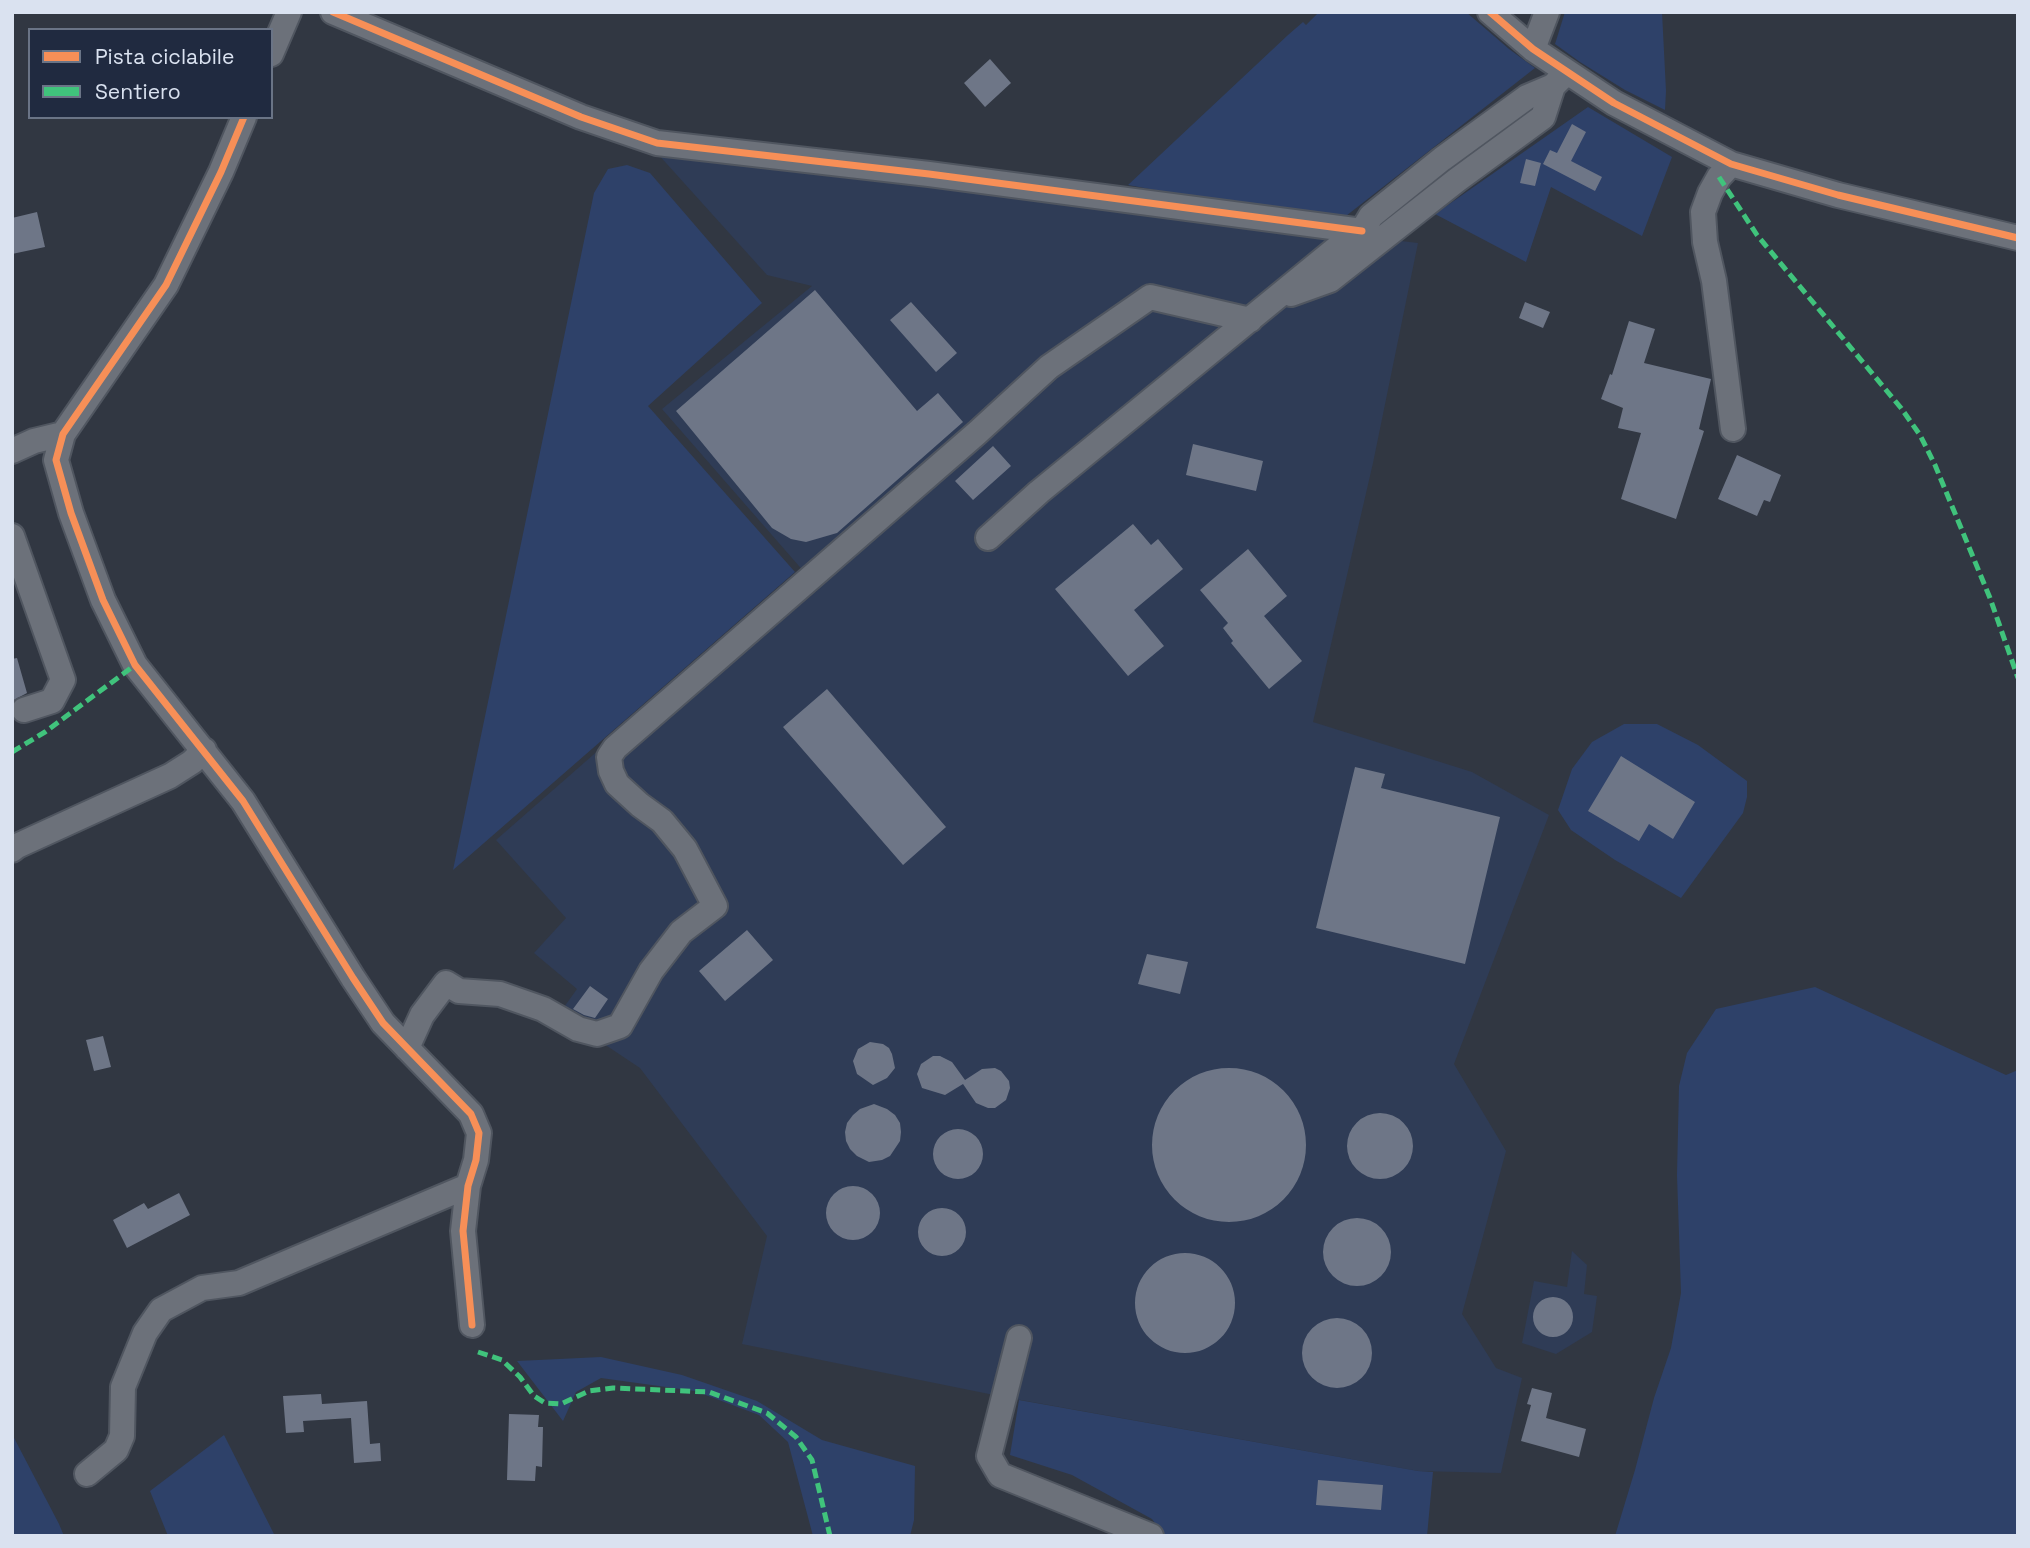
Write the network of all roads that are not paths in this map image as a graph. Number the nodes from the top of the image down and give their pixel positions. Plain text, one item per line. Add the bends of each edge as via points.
1 (289, 12) edge
2 (333, 12) edge
3 (1490, 12) edge
4 (1547, 12) edge
5 (1533, 48) junction
6 (273, 49) edge
7 (1560, 79) junction
8 (243, 119) edge
9 (1731, 164) junction
10 (1362, 231) junction
11 (2018, 238) edge
12 (1275, 300) junction
13 (1250, 320) junction
14 (1733, 429) dead end
15 (64, 434) junction
16 (12, 451) edge
17 (12, 536) edge
18 (988, 538) dead end
19 (24, 710) dead end
20 (204, 750) junction
21 (12, 850) edge
22 (407, 1048) junction
23 (468, 1186) junction
24 (472, 1325) dead end
25 (1019, 1338) dead end
26 (87, 1474) dead end
27 (1151, 1536) edge

1 - 6 street
2 - 10 street via 581,117 657,143
3 - 5 street
4 - 5 street
5 - 7 street
7 - 9 street
7 - 10 street via 1527,97 1442,159 1371,216
7 - 12 street via 1543,117 1330,280
8 - 15 street via 166,285
9 - 11 street
9 - 14 street via 1719,177 1703,212
10 - 12 street
12 - 13 street
13 - 18 street
13 - 22 street via 1150,297 1049,367 615,748 610,757 617,784 662,821 685,849 715,906 681,932 651,971 620,1026 597,1034 500,994 459,991 446,983 422,1015
15 - 16 street
15 - 20 street via 56,460 103,600 135,665
17 - 19 street via 63,680 52,701
20 - 21 street via 170,776
20 - 22 street via 243,801 383,1023
22 - 23 street via 471,1114 479,1133
23 - 24 street via 463,1231
23 - 26 street via 239,1283 202,1288 161,1310 145,1333 123,1387 122,1436 116,1450
25 - 27 street via 989,1456 1000,1475

